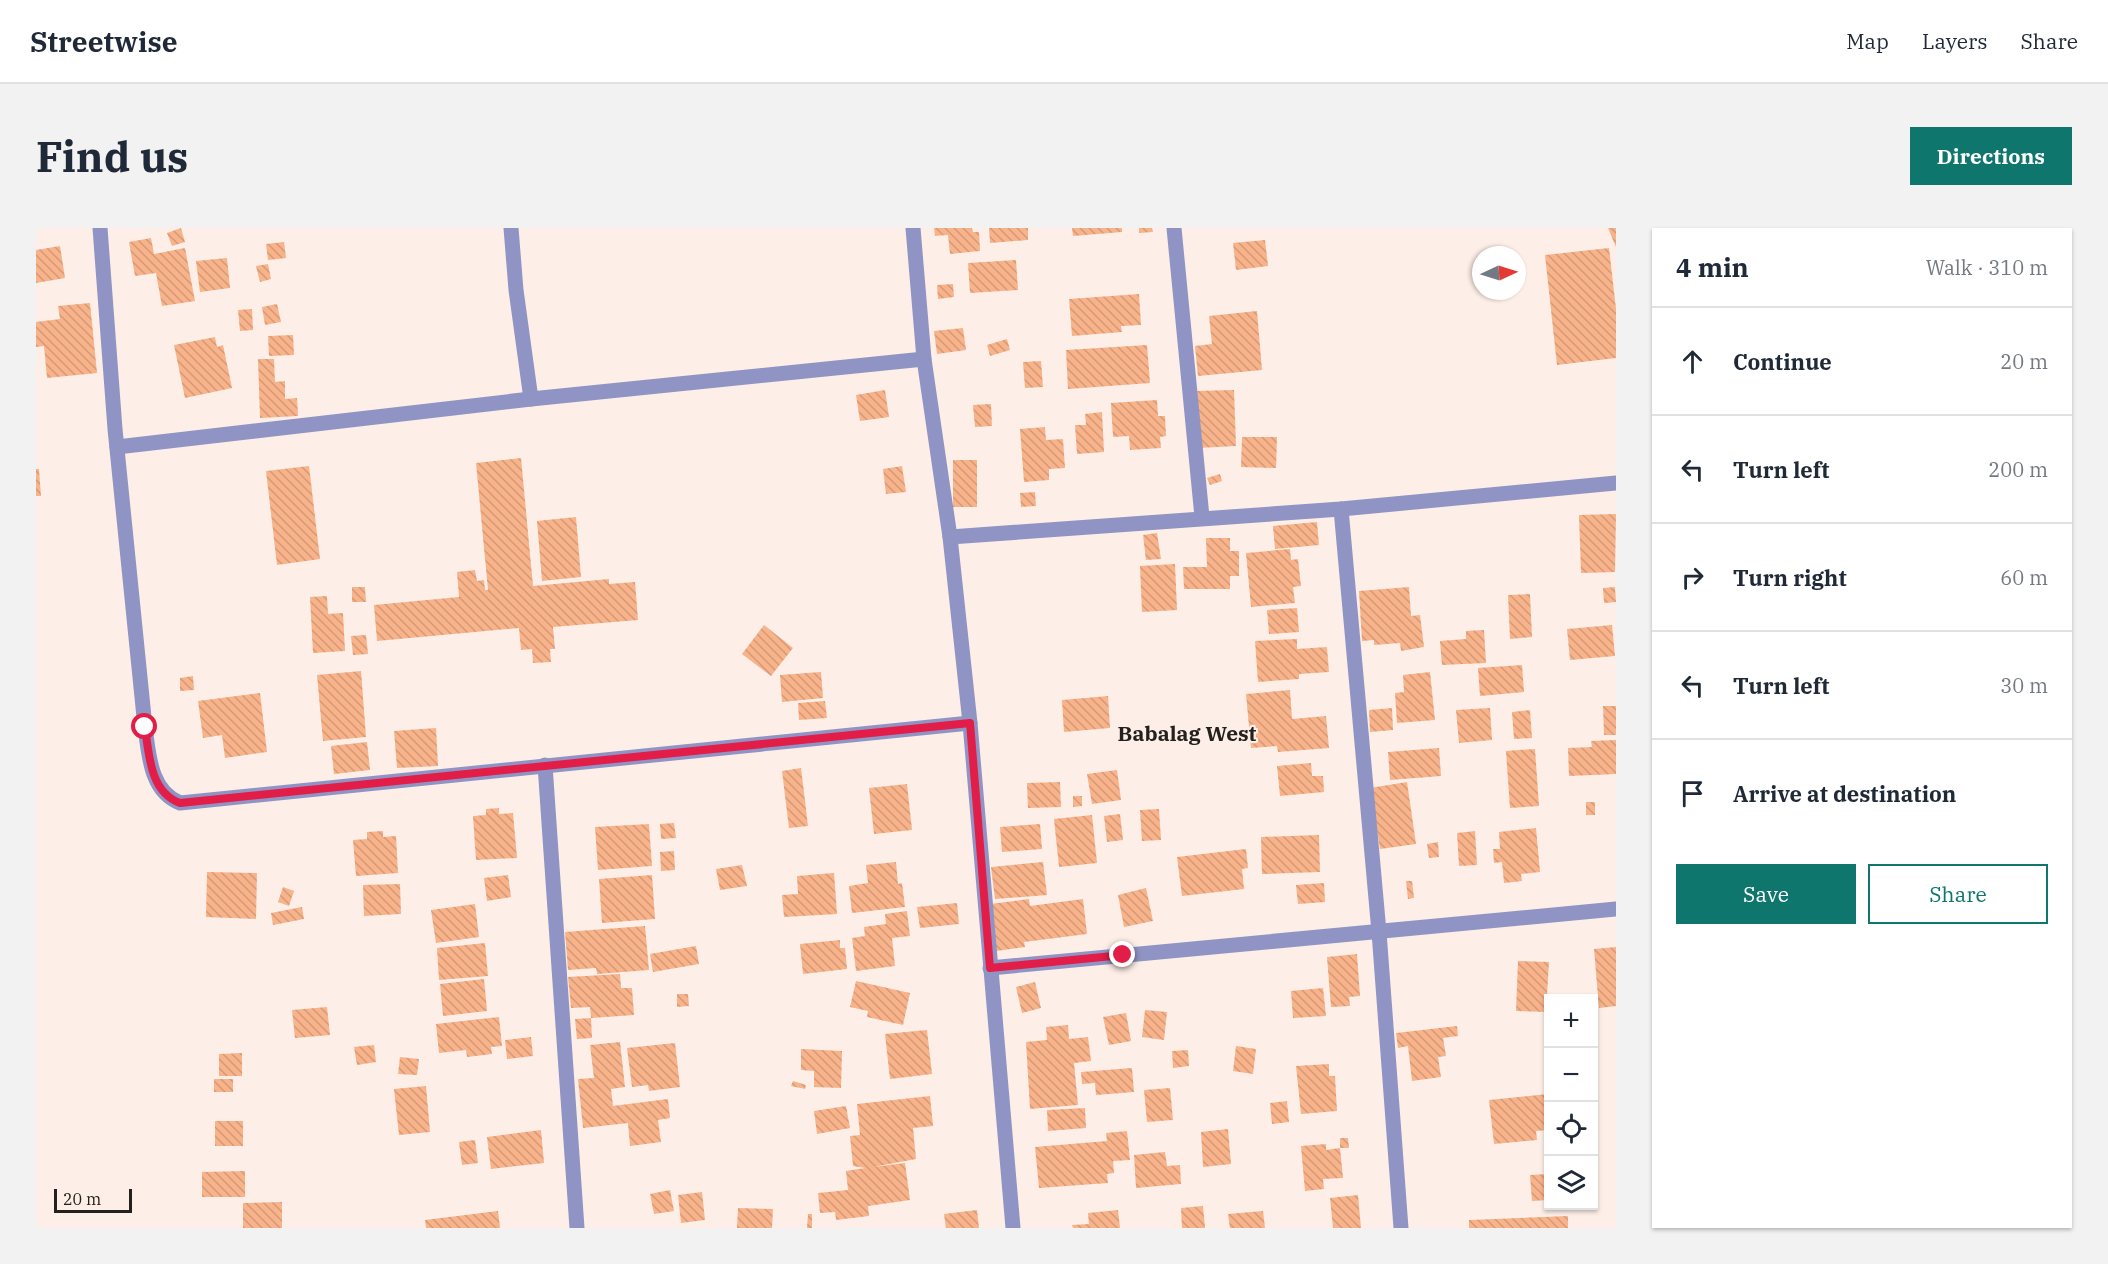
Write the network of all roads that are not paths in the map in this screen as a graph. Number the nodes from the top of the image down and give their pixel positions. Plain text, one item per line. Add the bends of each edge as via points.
1 (100, 228) edge
2 (511, 228) edge
3 (913, 228) edge
4 (1174, 228) edge
5 (924, 359) junction
6 (531, 399) junction
7 (117, 447) junction
8 (1616, 483) edge
9 (1341, 508) junction
10 (1202, 517) junction
11 (950, 537) junction
12 (970, 723) junction
13 (545, 765) junction
14 (1616, 909) edge
15 (1379, 932) junction
16 (990, 968) junction
17 (577, 1228) edge
18 (1013, 1228) edge
19 (1401, 1228) edge

1 - 7 street
2 - 6 street
3 - 5 street
4 - 10 street
5 - 6 street
5 - 11 street
6 - 7 street
7 - 13 street via 149,757 158,784 169,799 180,803
8 - 9 street
9 - 10 street
9 - 15 street
10 - 11 street
11 - 12 street
12 - 13 street
12 - 16 street
13 - 17 street
14 - 15 street
15 - 16 street
15 - 19 street
16 - 18 street

